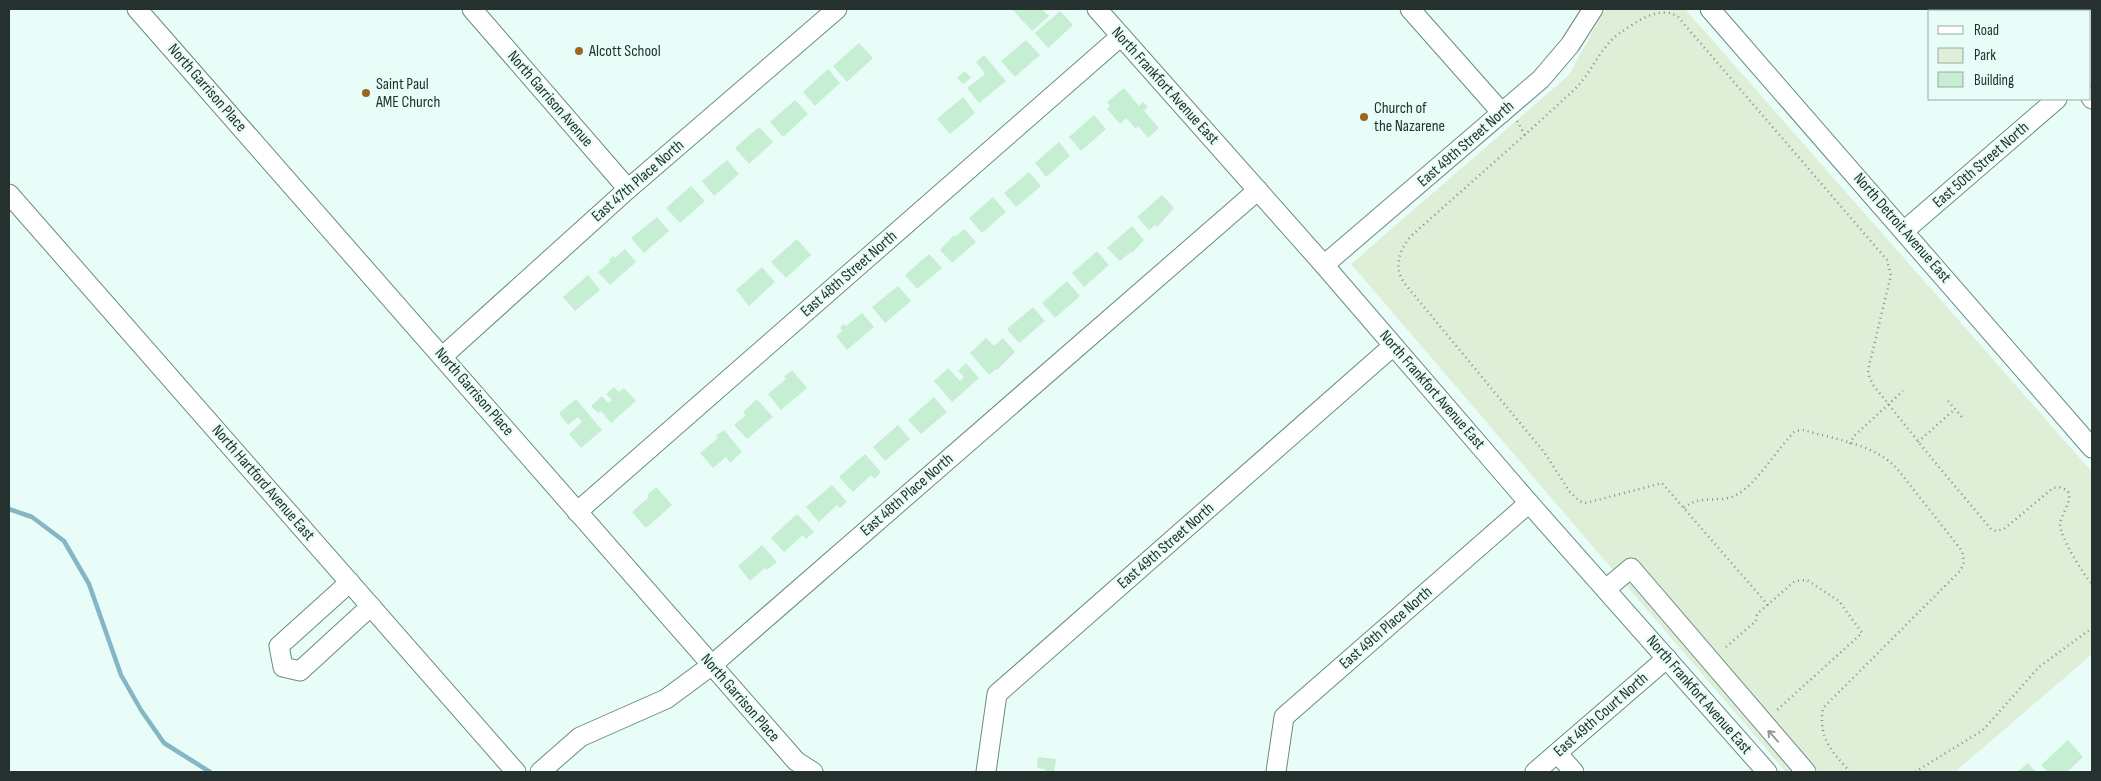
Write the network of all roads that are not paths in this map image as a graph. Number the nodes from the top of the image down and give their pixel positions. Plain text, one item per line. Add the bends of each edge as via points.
1 (138, 9) edge
2 (472, 9) edge
3 (837, 9) edge
4 (1097, 9) edge
5 (1410, 9) edge
6 (1593, 9) edge
7 (1710, 9) edge
8 (1121, 36) junction
9 (2056, 100) edge
10 (1502, 113) junction
11 (628, 188) junction
12 (1258, 190) junction
13 (9, 194) edge
14 (1904, 231) junction
15 (1324, 265) junction
16 (1393, 346) junction
17 (443, 356) junction
18 (2092, 448) edge
19 (1530, 503) junction
20 (577, 512) junction
21 (350, 582) junction
22 (1606, 589) junction
23 (371, 606) junction
24 (1679, 625) junction
25 (1661, 651) junction
26 (712, 665) junction
27 (1557, 753) junction
28 (516, 772) edge
29 (540, 772) edge
30 (814, 772) edge
31 (986, 772) edge
32 (1276, 772) edge
33 (1535, 772) edge
34 (1574, 772) edge
35 (1767, 772) edge
36 (1806, 772) edge

1 - 17 street, North Garrison Place
2 - 11 street, North Garrison Avenue
3 - 11 street, East 47th Place North
4 - 8 street, North Frankfort Avenue East
5 - 10 street
6 - 10 street, East 49th Street North via 1570,45 1541,79
7 - 14 street, North Detroit Avenue East
8 - 12 street, North Frankfort Avenue East
8 - 20 street, East 48th Street North
9 - 14 street, East 50th Street North
10 - 15 street, East 49th Street North
11 - 17 street, East 47th Place North
12 - 15 street, North Frankfort Avenue East
12 - 26 street, East 48th Place North
13 - 21 street, North Hartford Avenue East
14 - 18 street, North Detroit Avenue East
15 - 16 street, North Frankfort Avenue East
16 - 19 street, North Frankfort Avenue East
16 - 31 street, East 49th Street North via 997,694
17 - 20 street, North Garrison Place
19 - 22 street, North Frankfort Avenue East
19 - 32 street, East 49th Place North via 1284,716
20 - 26 street, North Garrison Place
21 - 23 street, North Hartford Avenue East
21 - 23 street via 279,646 284,668 300,671
22 - 24 street via 1631,568
22 - 25 street, North Frankfort Avenue East
23 - 28 street, North Hartford Avenue East
24 - 25 street, East 49th Court North
36 -> 24 street
25 - 27 street, East 49th Court North
25 - 35 street, North Frankfort Avenue East
26 - 29 street, East 48th Place North via 666,699 580,737
26 - 30 street, North Garrison Place via 796,761
27 - 33 street, East 49th Court North
27 - 34 street

